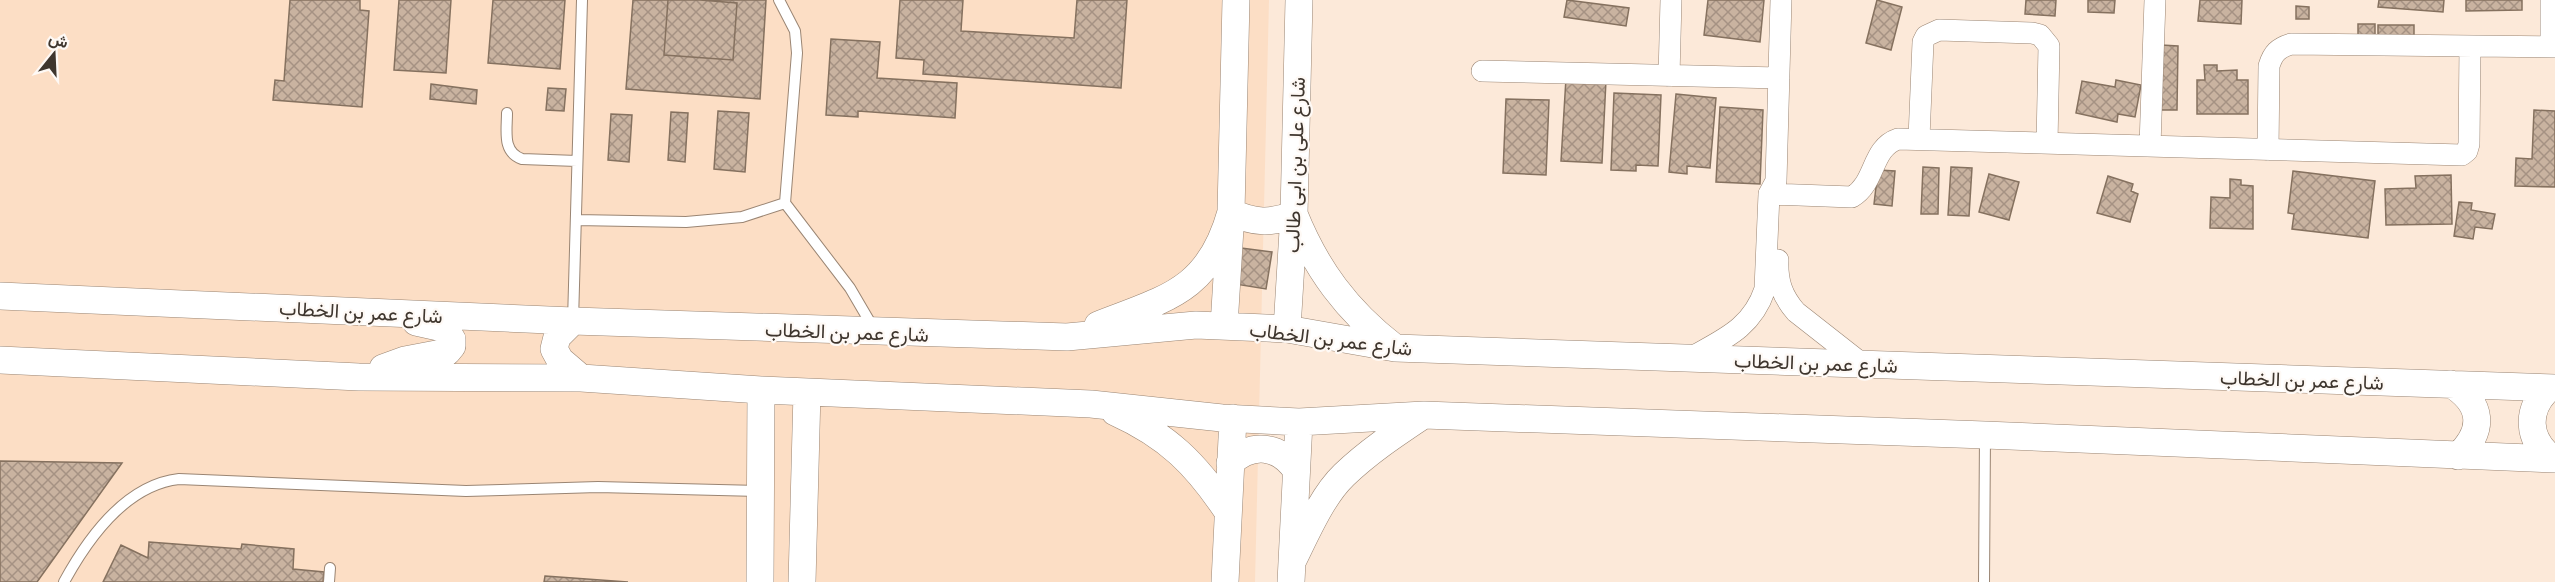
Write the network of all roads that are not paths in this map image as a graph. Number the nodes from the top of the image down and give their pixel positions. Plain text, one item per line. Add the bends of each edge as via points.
1 (582, 0) edge
2 (779, 0) edge
3 (1236, 0) edge
4 (1299, 0) edge
5 (1671, 0) edge
6 (1781, 0) edge
7 (2155, 0) edge
8 (2553, 2) edge
9 (2470, 46) junction
10 (2553, 47) edge
11 (1482, 71) dead end
12 (1669, 76) junction
13 (1779, 78) junction
14 (507, 113) dead end
15 (1919, 138) junction
16 (2047, 142) junction
17 (2150, 146) junction
18 (2268, 150) junction
19 (577, 161) junction
20 (1776, 190) junction
21 (785, 203) junction
22 (1231, 212) junction
23 (1294, 214) junction
24 (576, 220) junction
25 (1772, 260) junction
26 (0, 296) edge
27 (360, 311) junction
28 (573, 321) junction
29 (1224, 326) junction
30 (1287, 329) junction
31 (876, 332) junction
32 (1067, 337) junction
33 (1395, 348) junction
34 (1690, 358) junction
35 (0, 360) edge
36 (1861, 363) junction
37 (359, 377) junction
38 (580, 378) junction
39 (2451, 384) junction
40 (2552, 388) edge
41 (761, 390) junction
42 (807, 392) junction
43 (1091, 404) junction
44 (1424, 415) junction
45 (1233, 418) junction
46 (1299, 422) junction
47 (1985, 435) junction
48 (2458, 456) junction
49 (2554, 459) edge
50 (1230, 463) junction
51 (1296, 470) junction
52 (761, 491) junction
53 (1228, 512) junction
54 (330, 568) dead end
55 (1291, 572) edge
56 (64, 582) edge
57 (329, 582) edge
58 (760, 582) edge
59 (802, 582) edge
60 (1225, 582) edge
61 (1984, 582) edge

1 - 19 lane
2 - 21 lane via 795,31 798,53
3 - 22 street
4 - 23 street, شارع على بن ابى طالب
5 - 12 street
6 - 13 street
7 - 17 street
8 - 10 street
9 - 10 street
9 - 18 street via 2280,48 2269,66
9 - 18 street via 2469,144 2462,155
11 - 12 street
12 - 13 street
13 - 20 street
14 - 19 lane via 507,142 514,156
15 - 16 street
15 - 16 street via 1923,42 1939,30 2032,33 2046,40
15 - 20 street via 1898,139 1882,148 1862,191 1852,197
16 - 17 street
17 - 18 street
19 - 24 lane
20 - 25 street
21 - 24 lane via 742,217 698,221
21 - 31 lane via 850,288
22 - 23 street via 1263,222
22 - 29 street
22 - 32 street via 1223,241 1207,266 1186,287
23 - 30 street, شارع على بن ابى طالب
23 - 33 street via 1329,283 1360,319
24 - 28 lane
25 - 34 street via 1753,315 1731,334
25 - 36 street via 1789,304
26 - 27 street, شارع عمر بن الخطاب
27 - 28 street, شارع عمر بن الخطاب
27 - 37 street via 443,328 449,332 452,346 447,352 405,360
28 - 31 street, شارع عمر بن الخطاب
28 - 38 street via 557,337 554,349
29 - 30 street, شارع عمر بن الخطاب
29 - 32 street, شارع عمر بن الخطاب
30 - 33 street, شارع عمر بن الخطاب
31 - 32 street, شارع عمر بن الخطاب
33 - 34 street, شارع عمر بن الخطاب
34 - 36 street, شارع عمر بن الخطاب
35 - 37 street
36 - 39 street, شارع عمر بن الخطاب
37 - 38 street
38 - 41 street
39 - 40 street, شارع عمر بن الخطاب
39 - 48 street via 2466,394 2475,409 2477,427 2470,444
40 - 49 street via 2536,402 2531,420 2539,446
41 - 42 street
41 - 52 street
42 - 43 street
42 - 59 street
43 - 45 street
43 - 53 street via 1136,421 1177,448
44 - 46 street
44 - 47 street
44 - 55 street via 1343,476 1315,517
45 - 46 street
45 - 50 street
46 - 51 street
47 - 48 street
47 - 61 lane
48 - 49 street
50 - 51 street via 1246,451 1264,448 1283,455
50 - 53 street
51 - 55 street
52 - 56 lane via 598,487 466,491 179,479 142,490 114,514
52 - 58 street
53 - 60 street
54 - 57 lane

